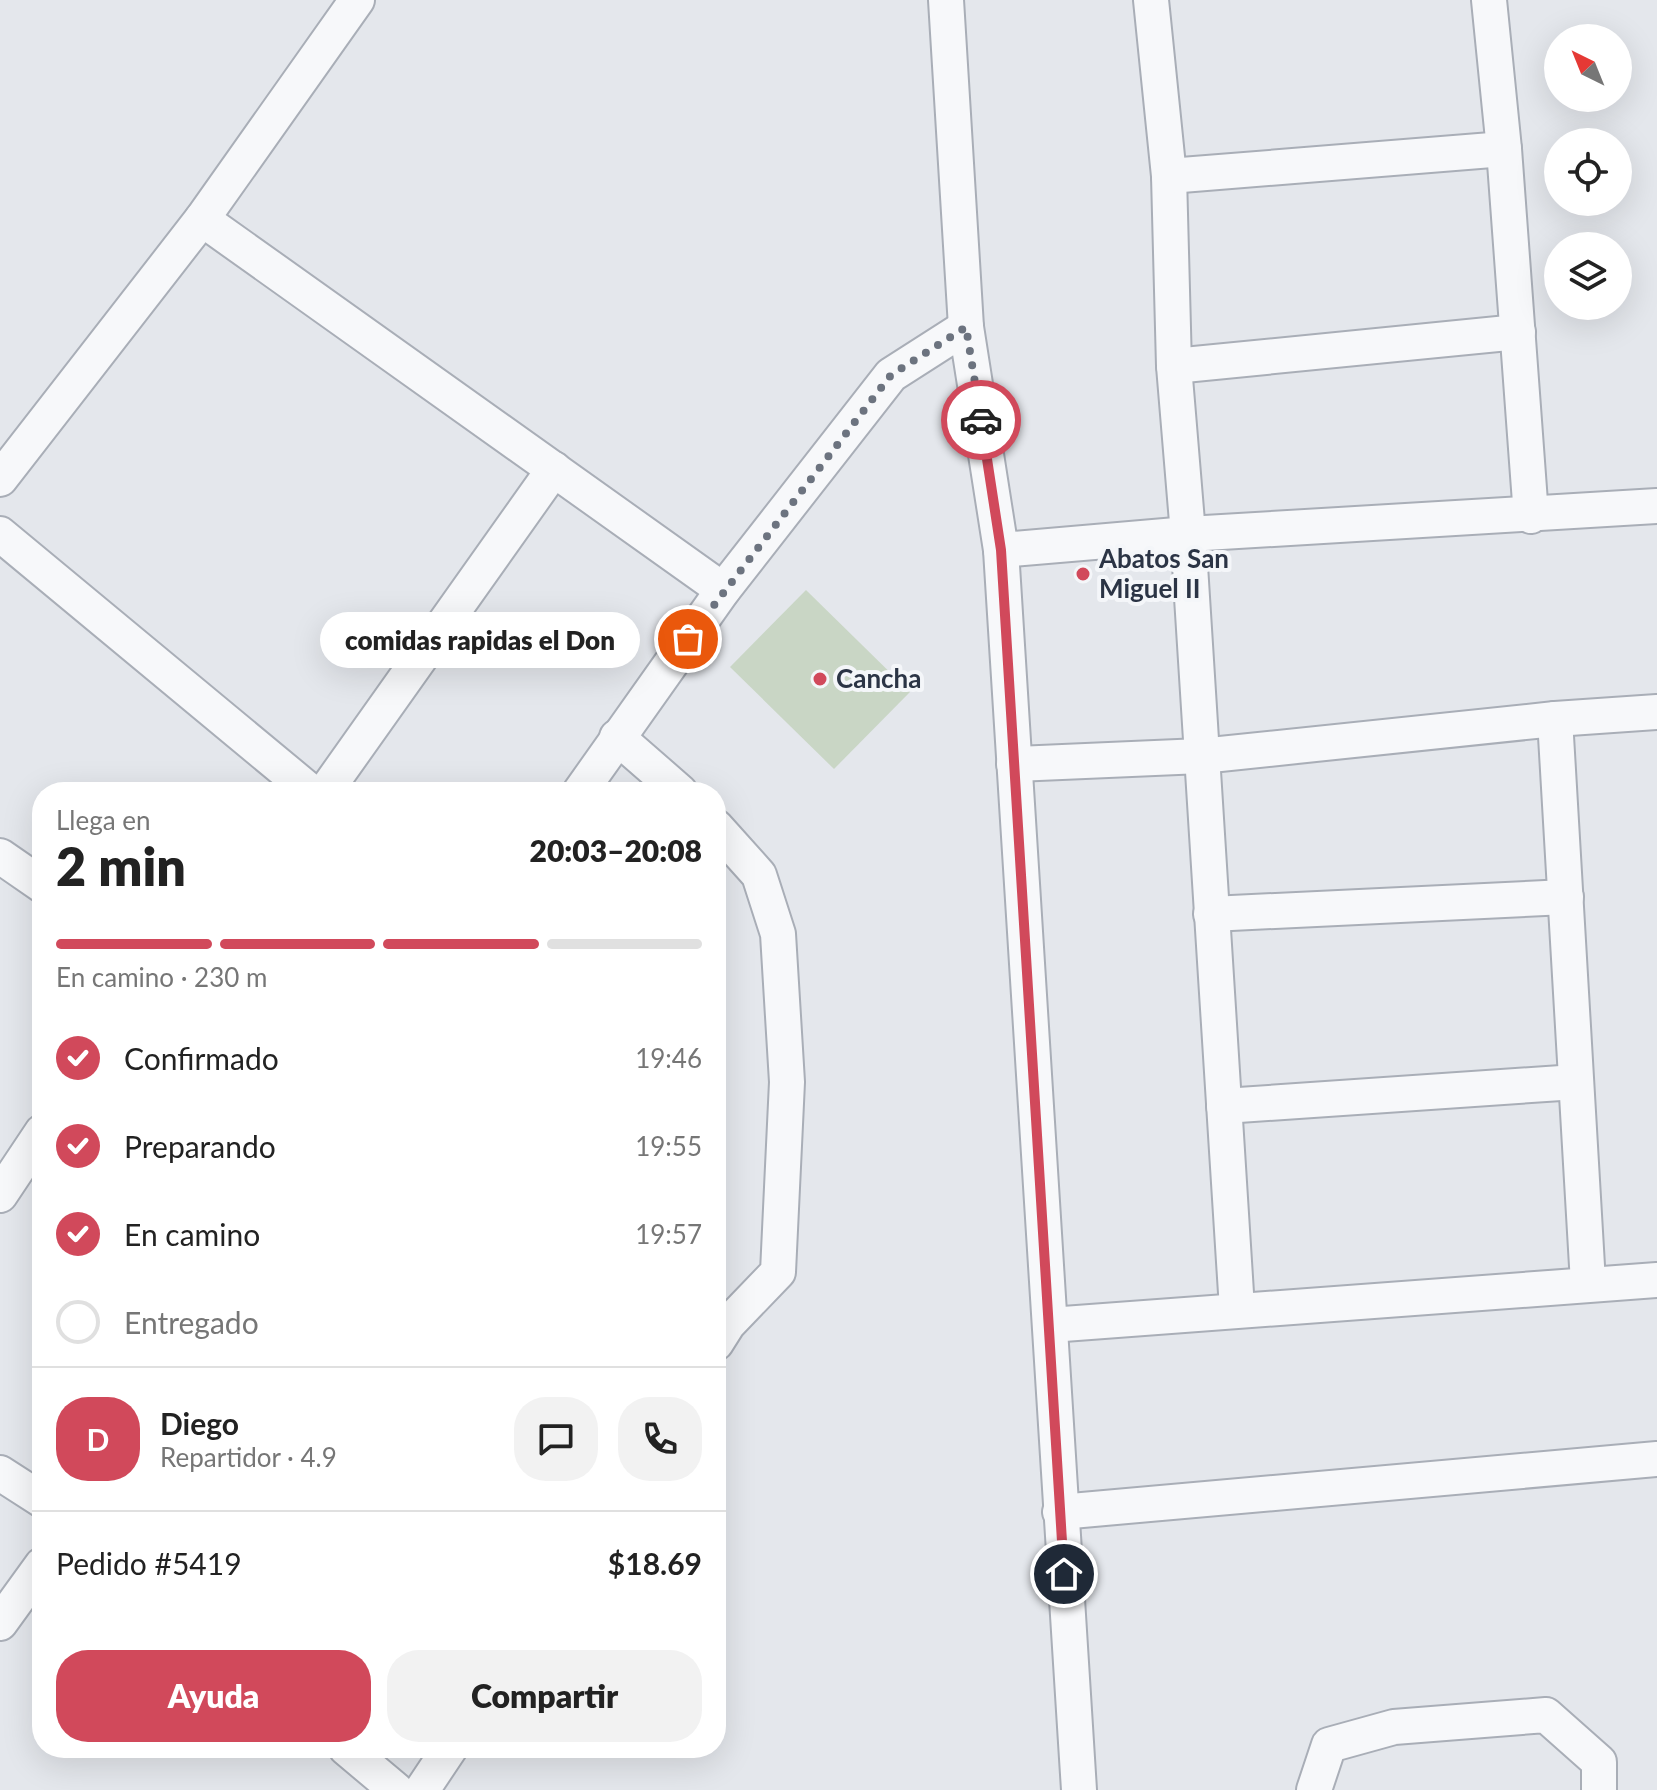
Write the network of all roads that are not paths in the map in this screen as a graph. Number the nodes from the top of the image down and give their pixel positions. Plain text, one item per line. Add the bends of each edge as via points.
1 (357, 0) edge
2 (946, 0) edge
3 (1151, 0) edge
4 (1489, 0) edge
5 (1504, 149) junction
6 (1169, 176) junction
7 (202, 219) junction
8 (966, 327) junction
9 (1518, 332) junction
10 (1174, 366) junction
11 (554, 469) junction
12 (0, 479) edge
13 (1657, 506) edge
14 (1531, 516) junction
15 (0, 534) edge
16 (1188, 534) junction
17 (1001, 550) junction
18 (723, 590) junction
19 (1657, 712) edge
20 (1555, 719) junction
21 (617, 737) junction
22 (1201, 756) junction
23 (1014, 764) junction
24 (299, 782) edge
25 (332, 782) edge
26 (587, 782) edge
27 (669, 782) edge
28 (726, 838) edge
29 (0, 856) edge
30 (32, 878) edge
31 (1566, 897) junction
32 (1211, 914) junction
33 (1576, 1082) junction
34 (1224, 1106) junction
35 (32, 1147) edge
36 (0, 1195) edge
37 (1657, 1280) edge
38 (1588, 1283) junction
39 (1237, 1309) junction
40 (1050, 1325) junction
41 (726, 1327) edge
42 (1657, 1459) edge
43 (0, 1473) edge
44 (32, 1494) edge
45 (1060, 1512) junction
46 (32, 1579) edge
47 (0, 1623) edge
48 (358, 1758) edge
49 (443, 1758) edge
50 (396, 1790) edge
51 (422, 1790) edge
52 (1079, 1790) edge
53 (1314, 1790) edge
54 (1599, 1790) edge

1 - 7 street
2 - 8 street
3 - 6 street
4 - 5 street
5 - 6 street
5 - 9 street
6 - 10 street
7 - 11 street
7 - 12 street
8 - 17 street
8 - 18 street via 891,375
9 - 10 street
9 - 14 street
10 - 16 street
11 - 18 street
11 - 25 street
13 - 14 street
14 - 16 street
15 - 24 street
16 - 17 street
16 - 22 street
17 - 23 street
18 - 21 street
19 - 20 street
20 - 22 street
20 - 31 street
21 - 26 street
21 - 27 street
22 - 23 street
22 - 32 street
23 - 40 street
28 - 41 street via 759,875 778,934 787,1082 778,1272
29 - 30 street
31 - 32 street
31 - 33 street
32 - 34 street
33 - 34 street
33 - 38 street
34 - 39 street
35 - 36 street
37 - 38 street
38 - 39 street
39 - 40 street
40 - 45 street
42 - 45 street
43 - 44 street
45 - 52 street
46 - 47 street
48 - 50 street
49 - 51 street
53 - 54 street via 1329,1745 1394,1727 1546,1715 1599,1762

